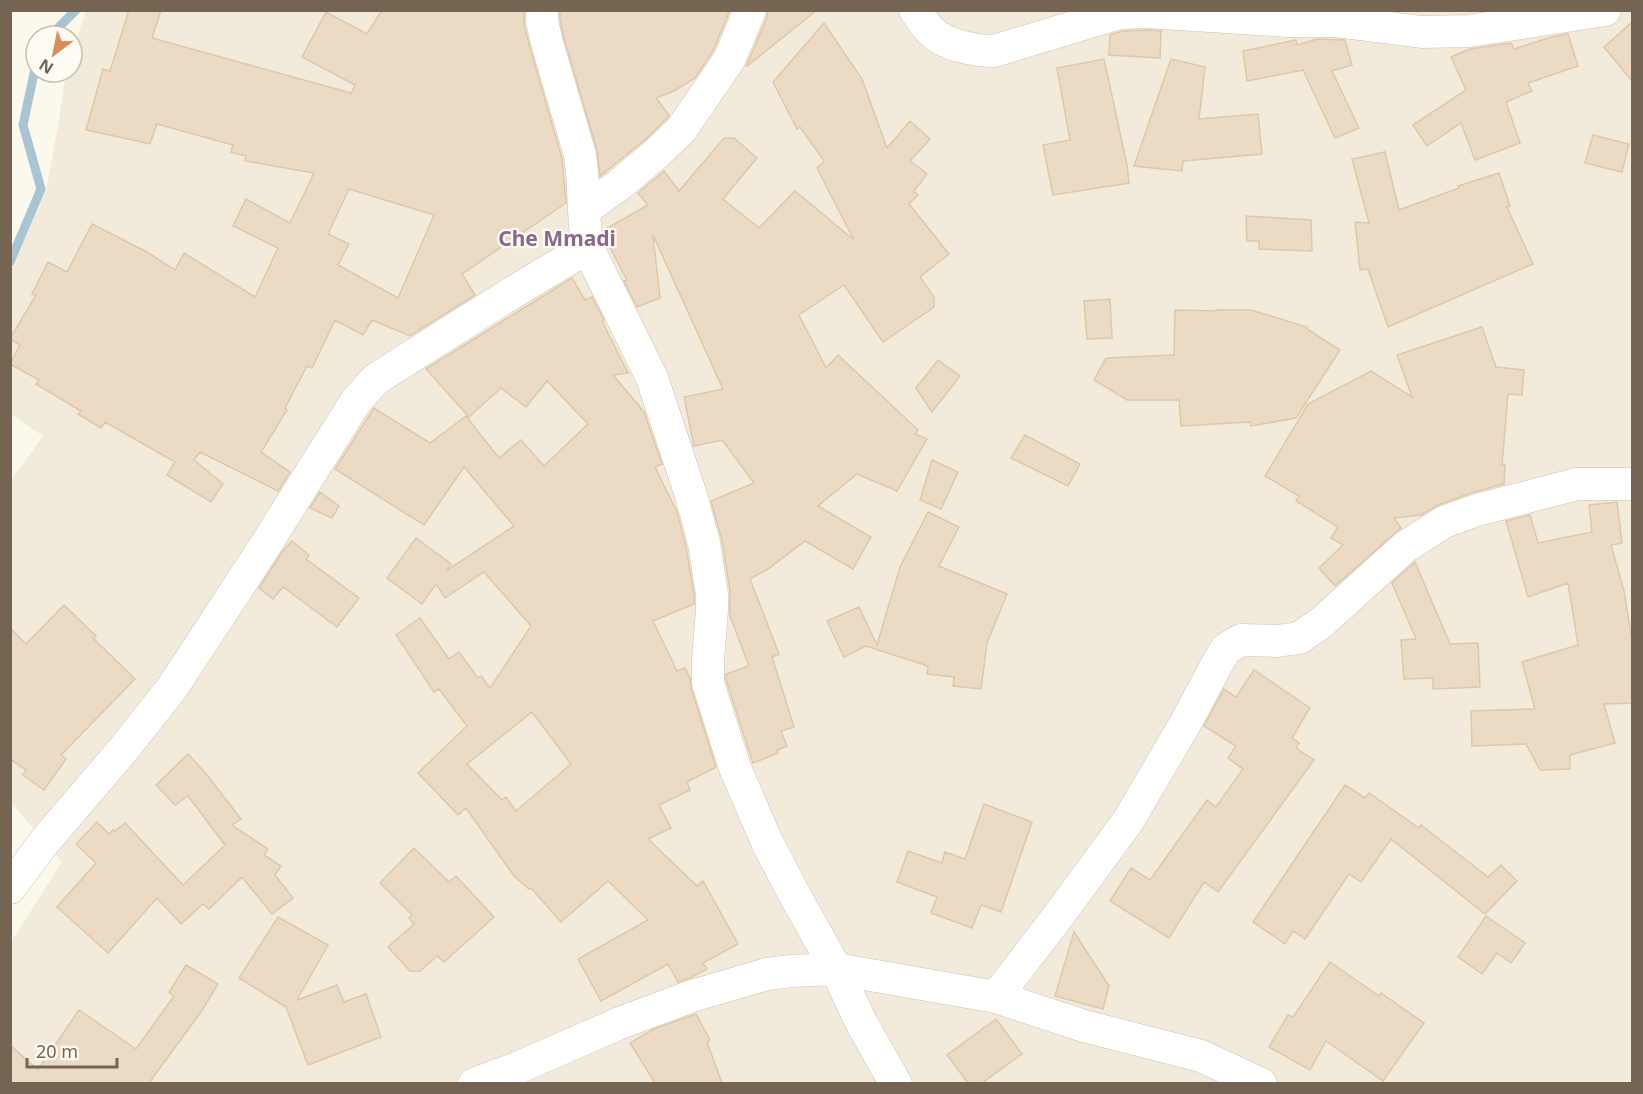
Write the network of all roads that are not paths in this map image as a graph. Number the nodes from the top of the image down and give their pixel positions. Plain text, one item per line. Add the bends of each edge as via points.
1 (542, 10) edge
2 (750, 10) edge
3 (915, 10) edge
4 (1605, 10) edge
5 (584, 210) junction
6 (588, 248) junction
7 (1632, 484) edge
8 (10, 888) edge
9 (836, 969) junction
10 (996, 997) junction
11 (474, 1083) edge
12 (896, 1083) edge
13 (1261, 1083) edge

1 - 5 street via 547,43 579,149
2 - 5 street via 729,60 681,130
3 - 4 street via 931,32 946,41 986,51 1120,13 1335,21 1422,32 1469,31
5 - 6 street
6 - 8 street via 376,379 356,401 172,688
6 - 9 street via 652,378 691,495 712,594 708,683 735,768 772,852
7 - 10 street via 1577,484 1444,522 1405,548 1299,638 1276,642 1241,640 1226,649 1128,821
9 - 10 street
9 - 11 street via 767,974 692,996
9 - 12 street
10 - 13 street via 1084,1026 1201,1056

